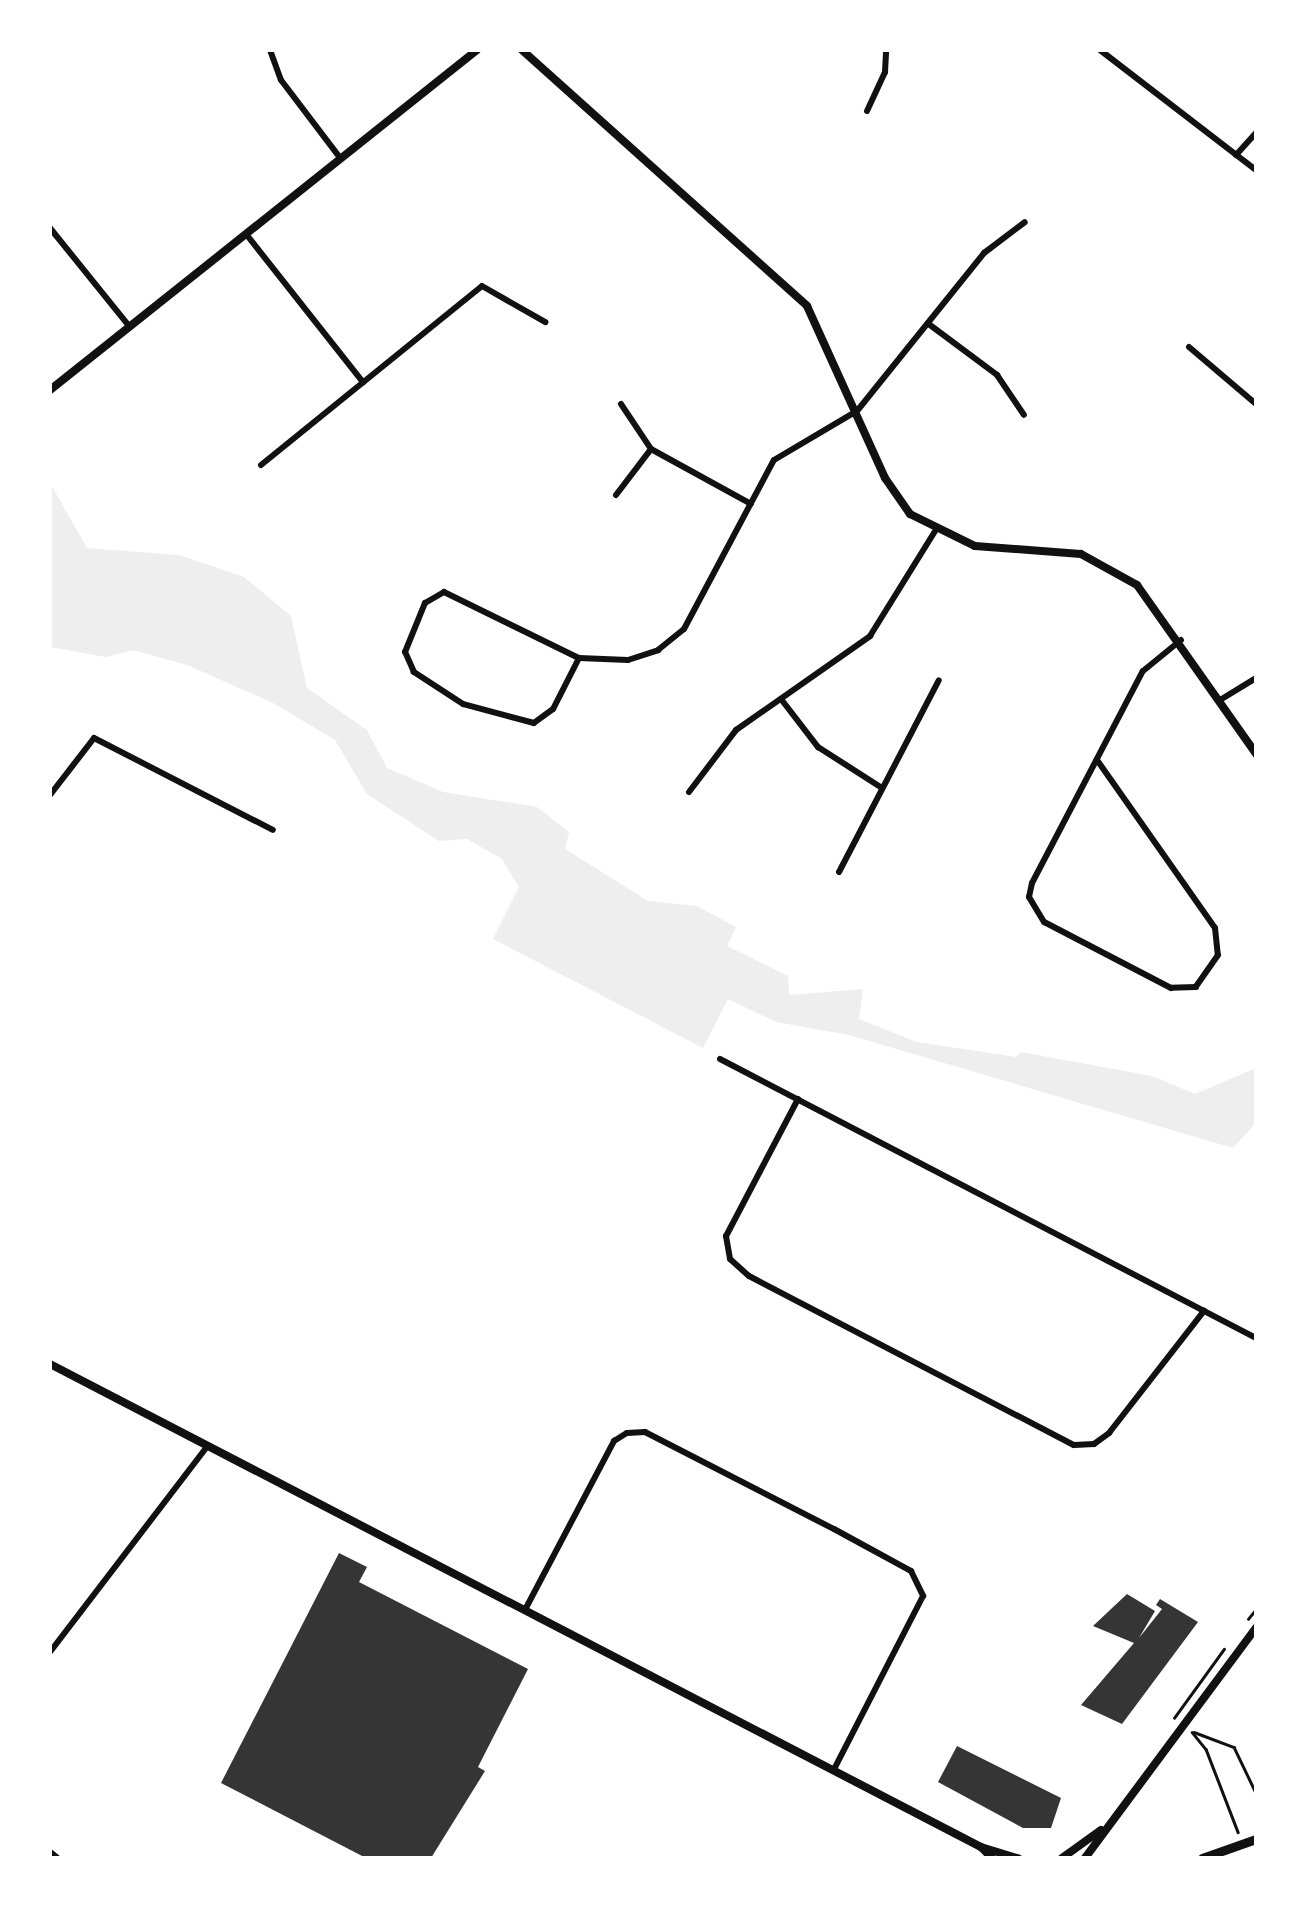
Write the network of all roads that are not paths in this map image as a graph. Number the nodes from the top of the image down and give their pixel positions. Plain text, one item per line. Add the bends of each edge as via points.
1 (270, 50) edge
2 (477, 50) edge
3 (522, 50) edge
4 (886, 50) edge
5 (1100, 50) edge
6 (867, 110) dead end
7 (1256, 133) edge
8 (1236, 155) junction
9 (341, 159) junction
10 (1256, 170) edge
11 (1025, 222) dead end
12 (50, 228) edge
13 (246, 234) junction
14 (545, 322) dead end
15 (130, 326) junction
16 (930, 326) junction
17 (1190, 347) dead end
18 (362, 382) junction
19 (50, 390) edge
20 (621, 404) dead end
21 (1256, 404) edge
22 (857, 411) junction
23 (1024, 415) dead end
24 (652, 449) junction
25 (261, 465) dead end
26 (616, 494) dead end
27 (751, 504) junction
28 (935, 531) junction
29 (1181, 640) junction
30 (579, 658) junction
31 (1256, 678) edge
32 (939, 680) dead end
33 (781, 698) junction
34 (1220, 700) junction
35 (1256, 754) edge
36 (1097, 760) junction
37 (882, 788) junction
38 (689, 792) dead end
39 (50, 796) edge
40 (273, 830) dead end
41 (839, 872) dead end
42 (720, 1059) dead end
43 (798, 1099) junction
44 (1204, 1311) junction
45 (1256, 1338) edge
46 (50, 1364) edge
47 (208, 1445) junction
48 (527, 1606) junction
49 (1256, 1628) edge
50 (50, 1652) edge
51 (836, 1767) junction
52 (1101, 1830) junction
53 (1255, 1842) edge
54 (981, 1847) junction
55 (50, 1853) edge
56 (56, 1858) edge
57 (992, 1858) edge
58 (1018, 1858) edge
59 (1062, 1858) edge
60 (1085, 1858) edge
61 (1202, 1858) edge

1 - 9 street via 281,80
2 - 9 street
3 - 22 street via 808,306
4 - 6 street via 885,72
5 - 8 street
7 - 8 street
8 - 10 street
9 - 13 street
11 - 16 street via 984,254
12 - 15 street
13 - 15 street
13 - 18 street
14 - 18 street via 482,286
15 - 19 street
16 - 22 street
16 - 23 street via 997,376
17 - 21 street
18 - 25 street
20 - 24 street
22 - 27 street via 774,460
22 - 28 street via 892,491
24 - 26 street
24 - 27 street
27 - 30 street via 684,629 658,650 628,660
28 - 29 street via 975,546 1050,548 1098,561 1137,585
28 - 33 street via 870,636
29 - 34 street
29 - 36 street via 1143,671
30 - 30 street via 444,592 426,603 405,652 414,672 463,704 534,723 553,710
31 - 34 street
32 - 37 street
33 - 37 street via 818,747
33 - 38 street via 736,730
34 - 35 street
36 - 36 street via 1032,884 1032,910 1172,988 1196,987 1218,955 1215,928
37 - 41 street
39 - 40 street via 94,738
42 - 43 street
43 - 44 street
43 - 44 street via 726,1236 730,1260 749,1276 1074,1445 1094,1444 1109,1433
44 - 45 street
46 - 47 street
47 - 48 street
47 - 50 street
48 - 51 street
48 - 51 street via 614,1442 627,1433 645,1432 834,1530 911,1572 923,1596
49 - 52 street
51 - 54 street
52 - 59 street
52 - 60 street
53 - 61 main road
54 - 57 street
54 - 58 street
55 - 56 street

